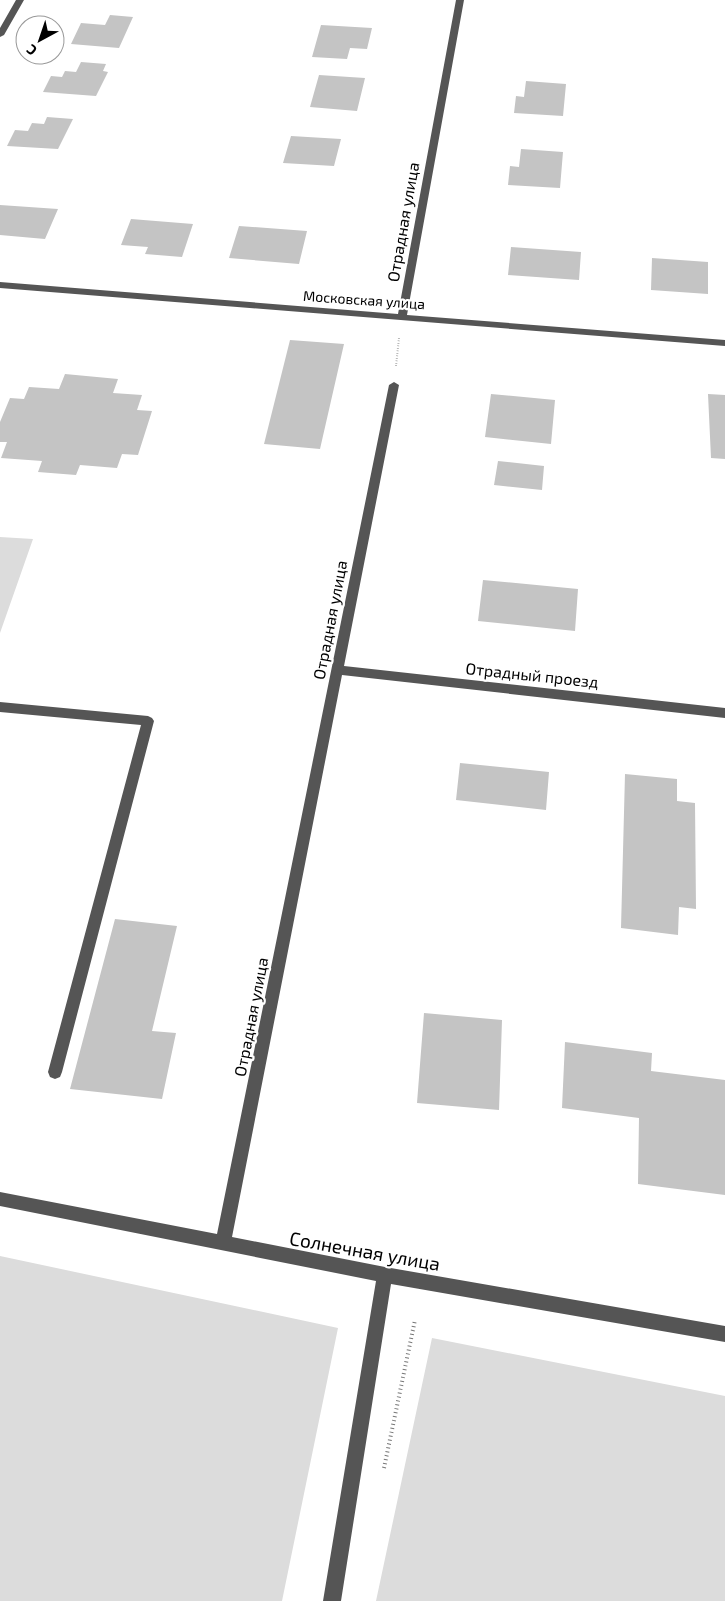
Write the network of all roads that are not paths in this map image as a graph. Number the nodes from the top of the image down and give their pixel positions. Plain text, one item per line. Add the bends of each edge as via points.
1 (20, 0) edge
2 (460, 0) edge
3 (0, 35) edge
4 (0, 286) edge
5 (402, 317) junction
6 (725, 343) edge
7 (394, 384) road end
8 (336, 670) junction
9 (0, 707) edge
10 (725, 713) edge
11 (55, 1072) dead end
12 (0, 1199) edge
13 (223, 1244) junction
14 (385, 1275) junction
15 (725, 1334) edge
16 (332, 1601) edge

1 - 3 street
2 - 5 street, Отрадная улица
4 - 5 street, Московская улица
5 - 6 street, Московская улица
7 - 8 street, Отрадная улица
8 - 10 street, Отрадный проезд
8 - 13 street, Отрадная улица
9 - 11 street via 148,721
12 - 13 street, Солнечная улица
13 - 14 street, Солнечная улица
14 - 15 street, Солнечная улица
14 - 16 street

